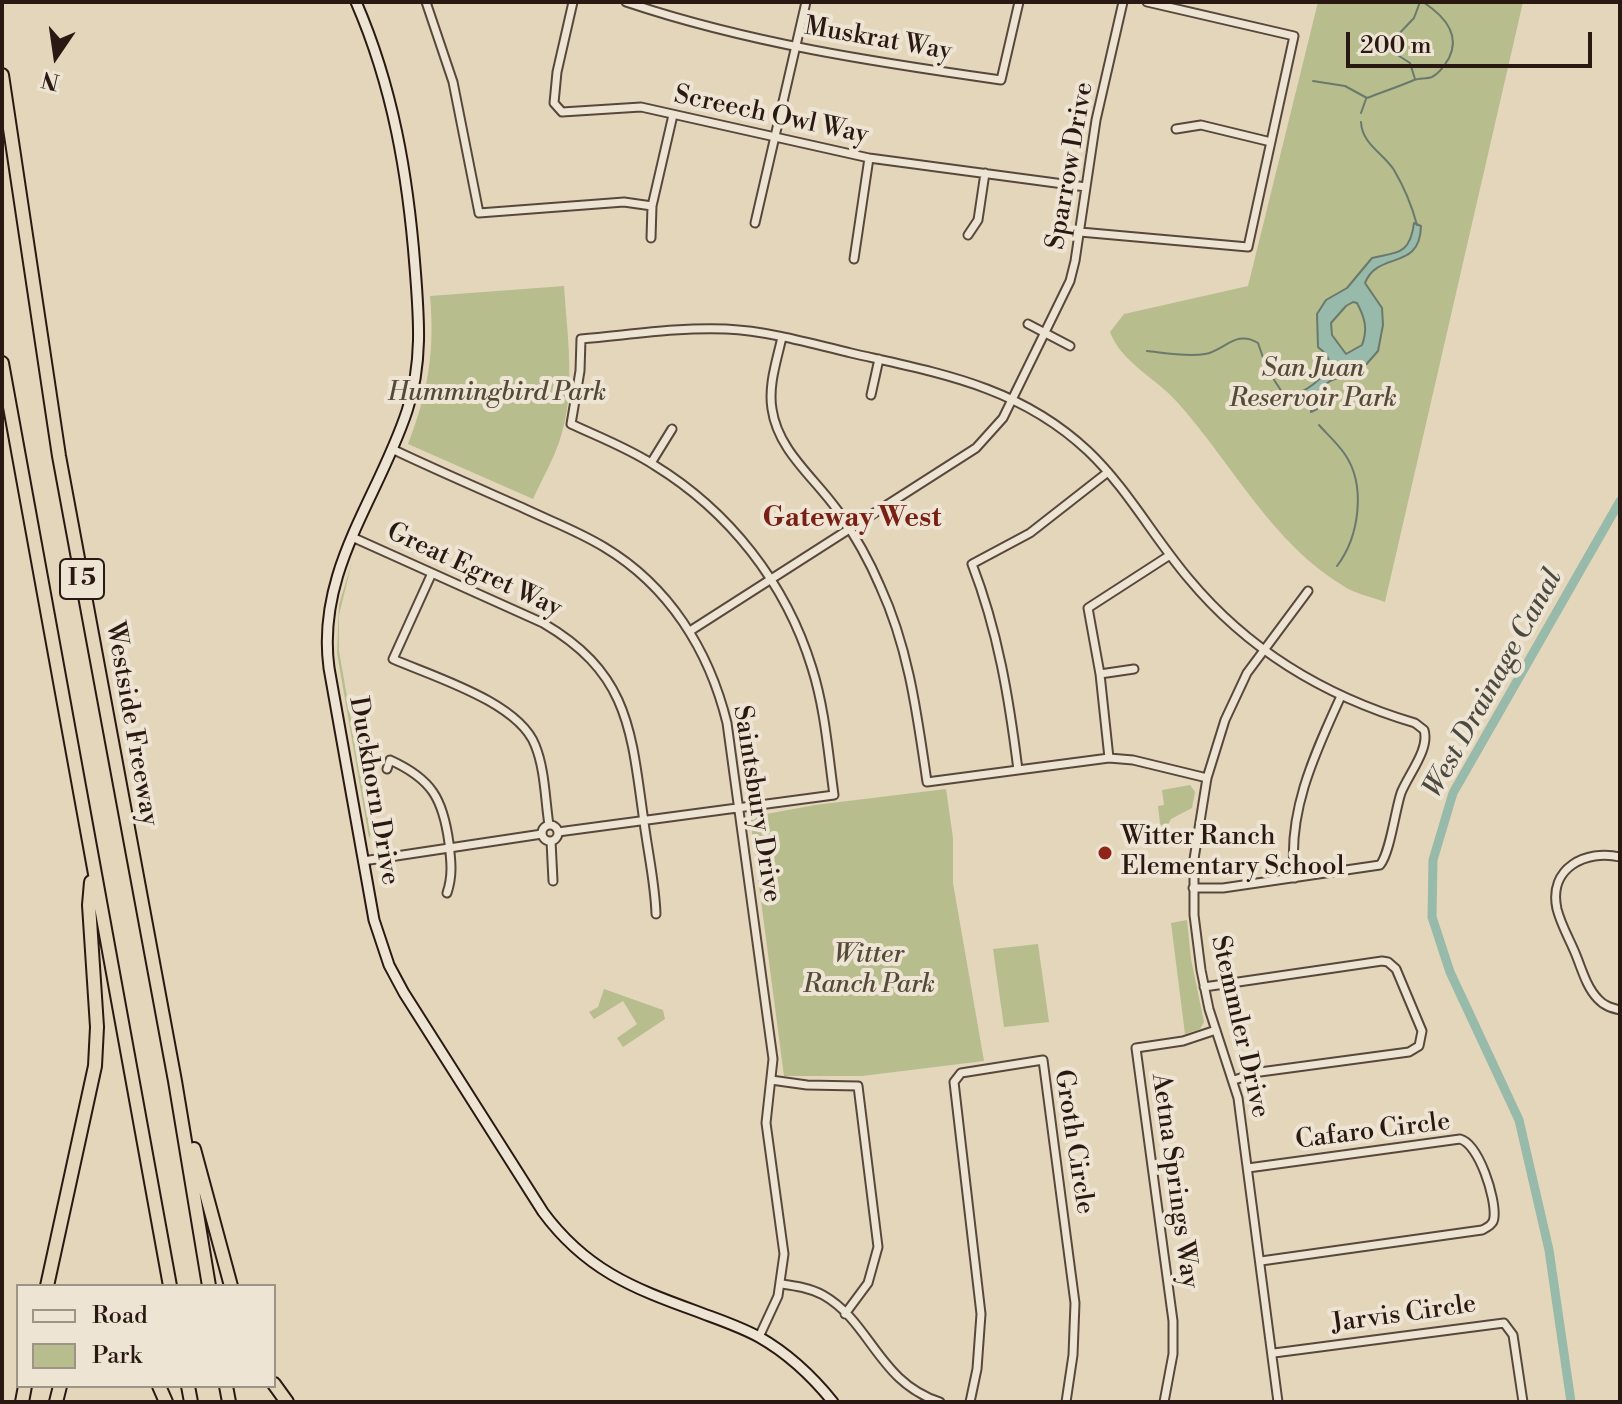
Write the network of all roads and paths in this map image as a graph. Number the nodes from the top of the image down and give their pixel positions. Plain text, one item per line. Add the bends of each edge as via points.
1 (356, 2) edge
2 (426, 2) edge
3 (573, 2) edge
4 (626, 2) edge
5 (806, 2) edge
6 (1019, 2) edge
7 (1123, 2) edge
8 (1147, 2) edge
9 (796, 47) junction
10 (2, 75) edge
11 (673, 115) junction
12 (1176, 129) dead end
13 (777, 139) junction
14 (1271, 142) junction
15 (869, 158) junction
16 (985, 173) junction
17 (1086, 187) junction
18 (652, 206) junction
19 (755, 223) dead end
20 (1080, 232) junction
21 (968, 235) dead end
22 (651, 238) dead end
23 (854, 259) dead end
24 (1028, 324) dead end
25 (1045, 332) junction
26 (782, 337) junction
27 (1070, 346) dead end
28 (879, 359) junction
29 (2, 363) edge
30 (871, 395) dead end
31 (1013, 398) junction
32 (672, 429) dead end
33 (392, 449) junction
34 (651, 463) junction
35 (1108, 472) junction
36 (849, 528) junction
37 (352, 537) junction
38 (1170, 555) junction
39 (432, 573) junction
40 (770, 579) junction
41 (1308, 591) dead end
42 (690, 631) junction
43 (1264, 650) junction
44 (1134, 669) dead end
45 (1100, 674) junction
46 (1341, 696) junction
47 (1109, 758) junction
48 (387, 769) dead end
49 (1018, 770) junction
50 (1207, 778) junction
51 (739, 808) junction
52 (643, 821) junction
53 (549, 825) junction
54 (558, 832) junction
55 (542, 834) junction
56 (551, 841) junction
57 (450, 847) junction
58 (1620, 857) edge
59 (363, 861) junction
60 (93, 867) junction
61 (1295, 878) junction
62 (553, 881) dead end
63 (1193, 888) junction
64 (447, 893) dead end
65 (656, 914) dead end
66 (1204, 987) junction
67 (1620, 1010) edge
68 (1216, 1030) junction
69 (771, 1080) junction
70 (1234, 1080) junction
71 (175, 1081) junction
72 (1248, 1168) junction
73 (1261, 1261) junction
74 (47, 1284) edge
75 (170, 1284) edge
76 (209, 1284) edge
77 (230, 1284) edge
78 (782, 1284) junction
79 (845, 1314) junction
80 (759, 1337) junction
81 (1274, 1353) junction
82 (833, 1402) edge
83 (940, 1402) edge
84 (970, 1402) edge
85 (1066, 1402) edge
86 (1164, 1402) edge
87 (1278, 1402) edge
88 (1523, 1402) edge

1 - 33 street, Duckhorn Drive via 397,128 420,328 417,376
2 - 18 street via 453,82 479,213 624,202
3 - 11 street, Screech Owl Way via 554,103 562,112 641,107
4 - 9 street, Muskrat Way
5 - 9 street
6 - 9 street, Muskrat Way via 1001,80
7 - 17 street, Sparrow Drive
8 - 14 street via 1294,36
9 - 13 street
10 - 71 highway, Westside Freeway / I 5 via 59,456
11 - 13 street, Screech Owl Way
11 - 18 street
12 - 14 street via 1201,125
13 - 15 street, Screech Owl Way
13 - 19 street
14 - 20 street via 1248,247
15 - 16 street, Screech Owl Way
15 - 23 street
16 - 17 street, Screech Owl Way
16 - 21 street via 978,220
17 - 20 street, Sparrow Drive
18 - 22 street
20 - 25 street, Sparrow Drive via 1070,281
24 - 25 street
25 - 27 street
25 - 31 street, Sparrow Drive
26 - 28 street
26 - 34 street via 713,329 581,339 571,424
26 - 36 street via 771,396 777,430
28 - 30 street
28 - 31 street via 956,377
29 - 60 highway, I 5
31 - 35 street via 1064,430
31 - 36 street, Sparrow Drive via 995,430 976,448
32 - 34 street
33 - 37 street, Duckhorn Drive
33 - 42 street, Saintsbury Drive via 604,547 658,590
34 - 40 street via 719,515
35 - 38 street
35 - 49 street via 1030,533 972,564 1002,661
36 - 40 street, Sparrow Drive
36 - 49 street via 880,584 902,643 927,782
37 - 39 street, Great Egret Way
37 - 59 street, Duckhorn Drive via 332,587 326,631
38 - 43 street via 1210,603
38 - 45 street via 1088,608
39 - 52 street, Great Egret Way via 543,623 601,671 616,693 631,736
39 - 53 street via 393,659 500,707 525,727 539,755
40 - 42 street, Sparrow Drive
40 - 51 street via 795,622 812,669 834,795
41 - 43 street, Stemmler Drive
42 - 51 street, Saintsbury Drive via 720,696
43 - 46 street
43 - 50 street, Stemmler Drive via 1234,699
44 - 45 street
45 - 47 street
46 - 61 street via 1300,800 1292,850
46 - 61 street via 1415,723 1426,740 1400,797 1383,862
47 - 49 street
47 - 50 street
48 - 57 street via 390,760 402,765 433,791 444,812
50 - 63 street, Stemmler Drive
51 - 52 street
51 - 69 street, Saintsbury Drive via 773,1059
52 - 54 street
52 - 65 street, Great Egret Way
53 - 54 street
53 - 55 street
54 - 56 street
55 - 56 street
55 - 57 street
56 - 62 street
57 - 59 street
57 - 64 street via 453,877
58 - 67 street via 1592,855 1575,862 1560,881 1556,902 1590,990
59 - 80 street, Duckhorn Drive via 380,943 396,980 553,1225 588,1260 623,1283
60 - 74 highway via 89,905 95,1066
60 - 75 highway, I 5
61 - 63 street
63 - 66 street, Stemmler Drive
66 - 68 street, Stemmler Drive
66 - 70 street via 1388,962 1396,969 1422,1031 1419,1046 1409,1052
68 - 70 street, Stemmler Drive
68 - 86 street, Aetna Springs Way via 1136,1048 1173,1321
69 - 78 street, Saintsbury Drive via 766,1123 784,1254
69 - 79 street via 858,1086 878,1247 868,1283
70 - 72 street, Stemmler Drive
71 - 76 highway, Westside Freeway / I 5
71 - 77 highway
72 - 73 street, Stemmler Drive
72 - 73 street, Cafaro Circle via 1465,1140 1486,1178 1494,1217 1482,1230
73 - 81 street, Stemmler Drive
78 - 79 street via 812,1290
78 - 80 street, Saintsbury Drive
79 - 83 street via 905,1384
80 - 82 street, Duckhorn Drive via 800,1365
81 - 87 street, Stemmler Drive
81 - 88 street, Jarvis Circle via 1504,1323 1513,1335
84 - 85 street, Groth Circle via 981,1314 954,1082 961,1073 1043,1060 1075,1303

